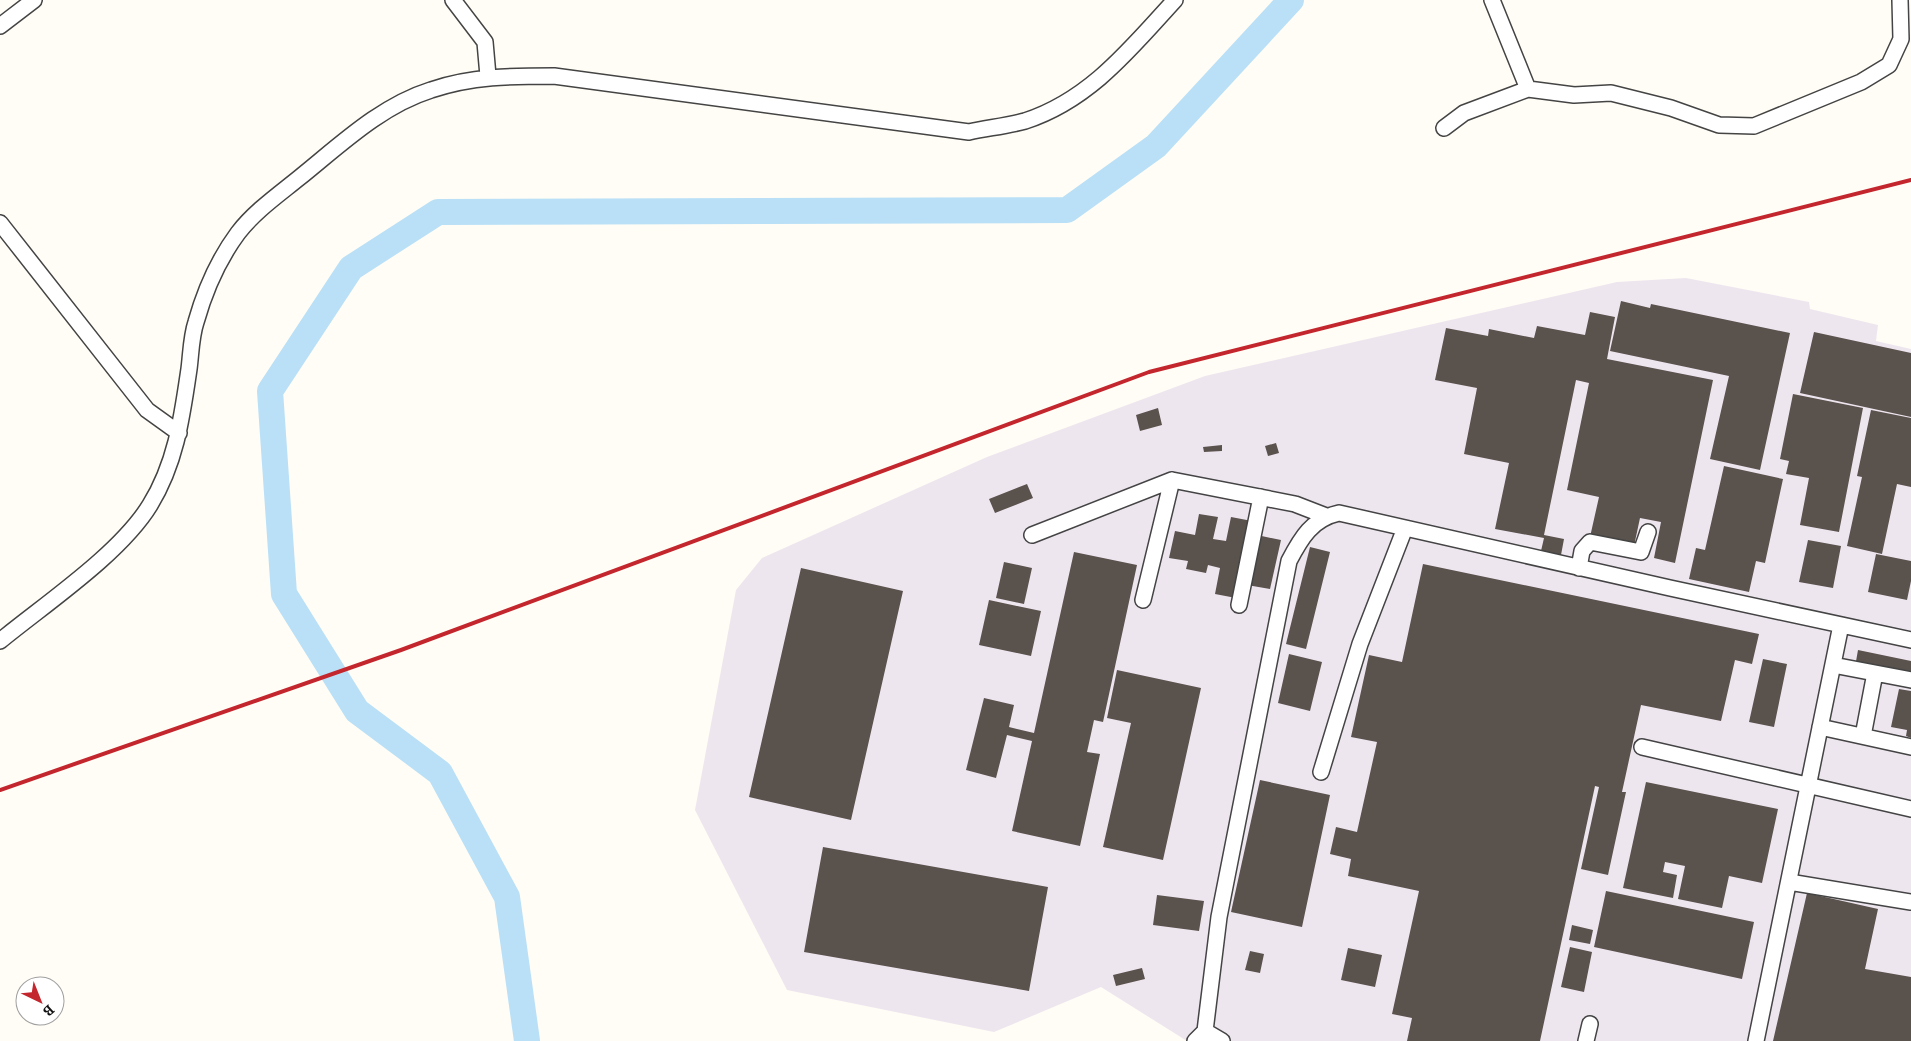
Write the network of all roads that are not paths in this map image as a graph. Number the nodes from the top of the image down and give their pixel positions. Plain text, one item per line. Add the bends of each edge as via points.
1 (34, 0) edge
2 (1175, 0) edge
3 (1492, 0) edge
4 (1900, 0) edge
5 (457, 2) edge
6 (0, 26) edge
7 (488, 76) junction
8 (1528, 89) junction
9 (1444, 128) dead end
10 (0, 223) edge
11 (180, 433) junction
12 (1172, 480) junction
13 (1261, 497) junction
14 (1326, 516) junction
15 (1405, 528) junction
16 (1648, 532) dead end
17 (1032, 535) dead end
18 (1579, 568) junction
19 (1143, 600) dead end
20 (1239, 605) dead end
21 (1840, 625) junction
22 (1911, 640) edge
23 (0, 641) edge
24 (1832, 665) junction
25 (1875, 673) junction
26 (1911, 680) edge
27 (1820, 727) junction
28 (1864, 736) junction
29 (1911, 747) edge
30 (1642, 748) dead end
31 (1321, 772) dead end
32 (1809, 786) junction
33 (1911, 809) edge
34 (1789, 882) junction
35 (1911, 902) edge
36 (1590, 1024) dead end
37 (1200, 1036) edge
38 (1222, 1041) edge
39 (1586, 1041) edge
40 (1756, 1041) edge

1 - 6 street
2 - 7 street via 1117,64 1091,87 1025,121 969,132 554,76
3 - 8 street
4 - 8 street via 1901,39 1889,65 1861,82 1754,126 1719,125 1671,108 1611,93 1574,95
5 - 7 street via 485,42
7 - 11 street via 428,90 390,109 265,205 239,232 219,261 195,325
8 - 9 street via 1464,113
10 - 11 street via 147,410
11 - 23 street via 168,470 150,506 128,535
12 - 13 street
12 - 17 street
12 - 19 street
13 - 14 street via 1295,504
13 - 20 street
14 - 15 street via 1339,513
14 - 37 street via 1305,531 1289,560 1218,917
15 - 18 street
15 - 31 street via 1360,644
16 - 18 street via 1641,552 1590,542 1582,551
18 - 21 street
21 - 22 street
21 - 24 street
24 - 25 street
24 - 27 street
25 - 26 street
25 - 28 street
27 - 28 street
27 - 32 street
28 - 29 street
30 - 32 street
32 - 33 street
32 - 34 street
34 - 35 street
34 - 40 street
36 - 39 street
37 - 38 street

